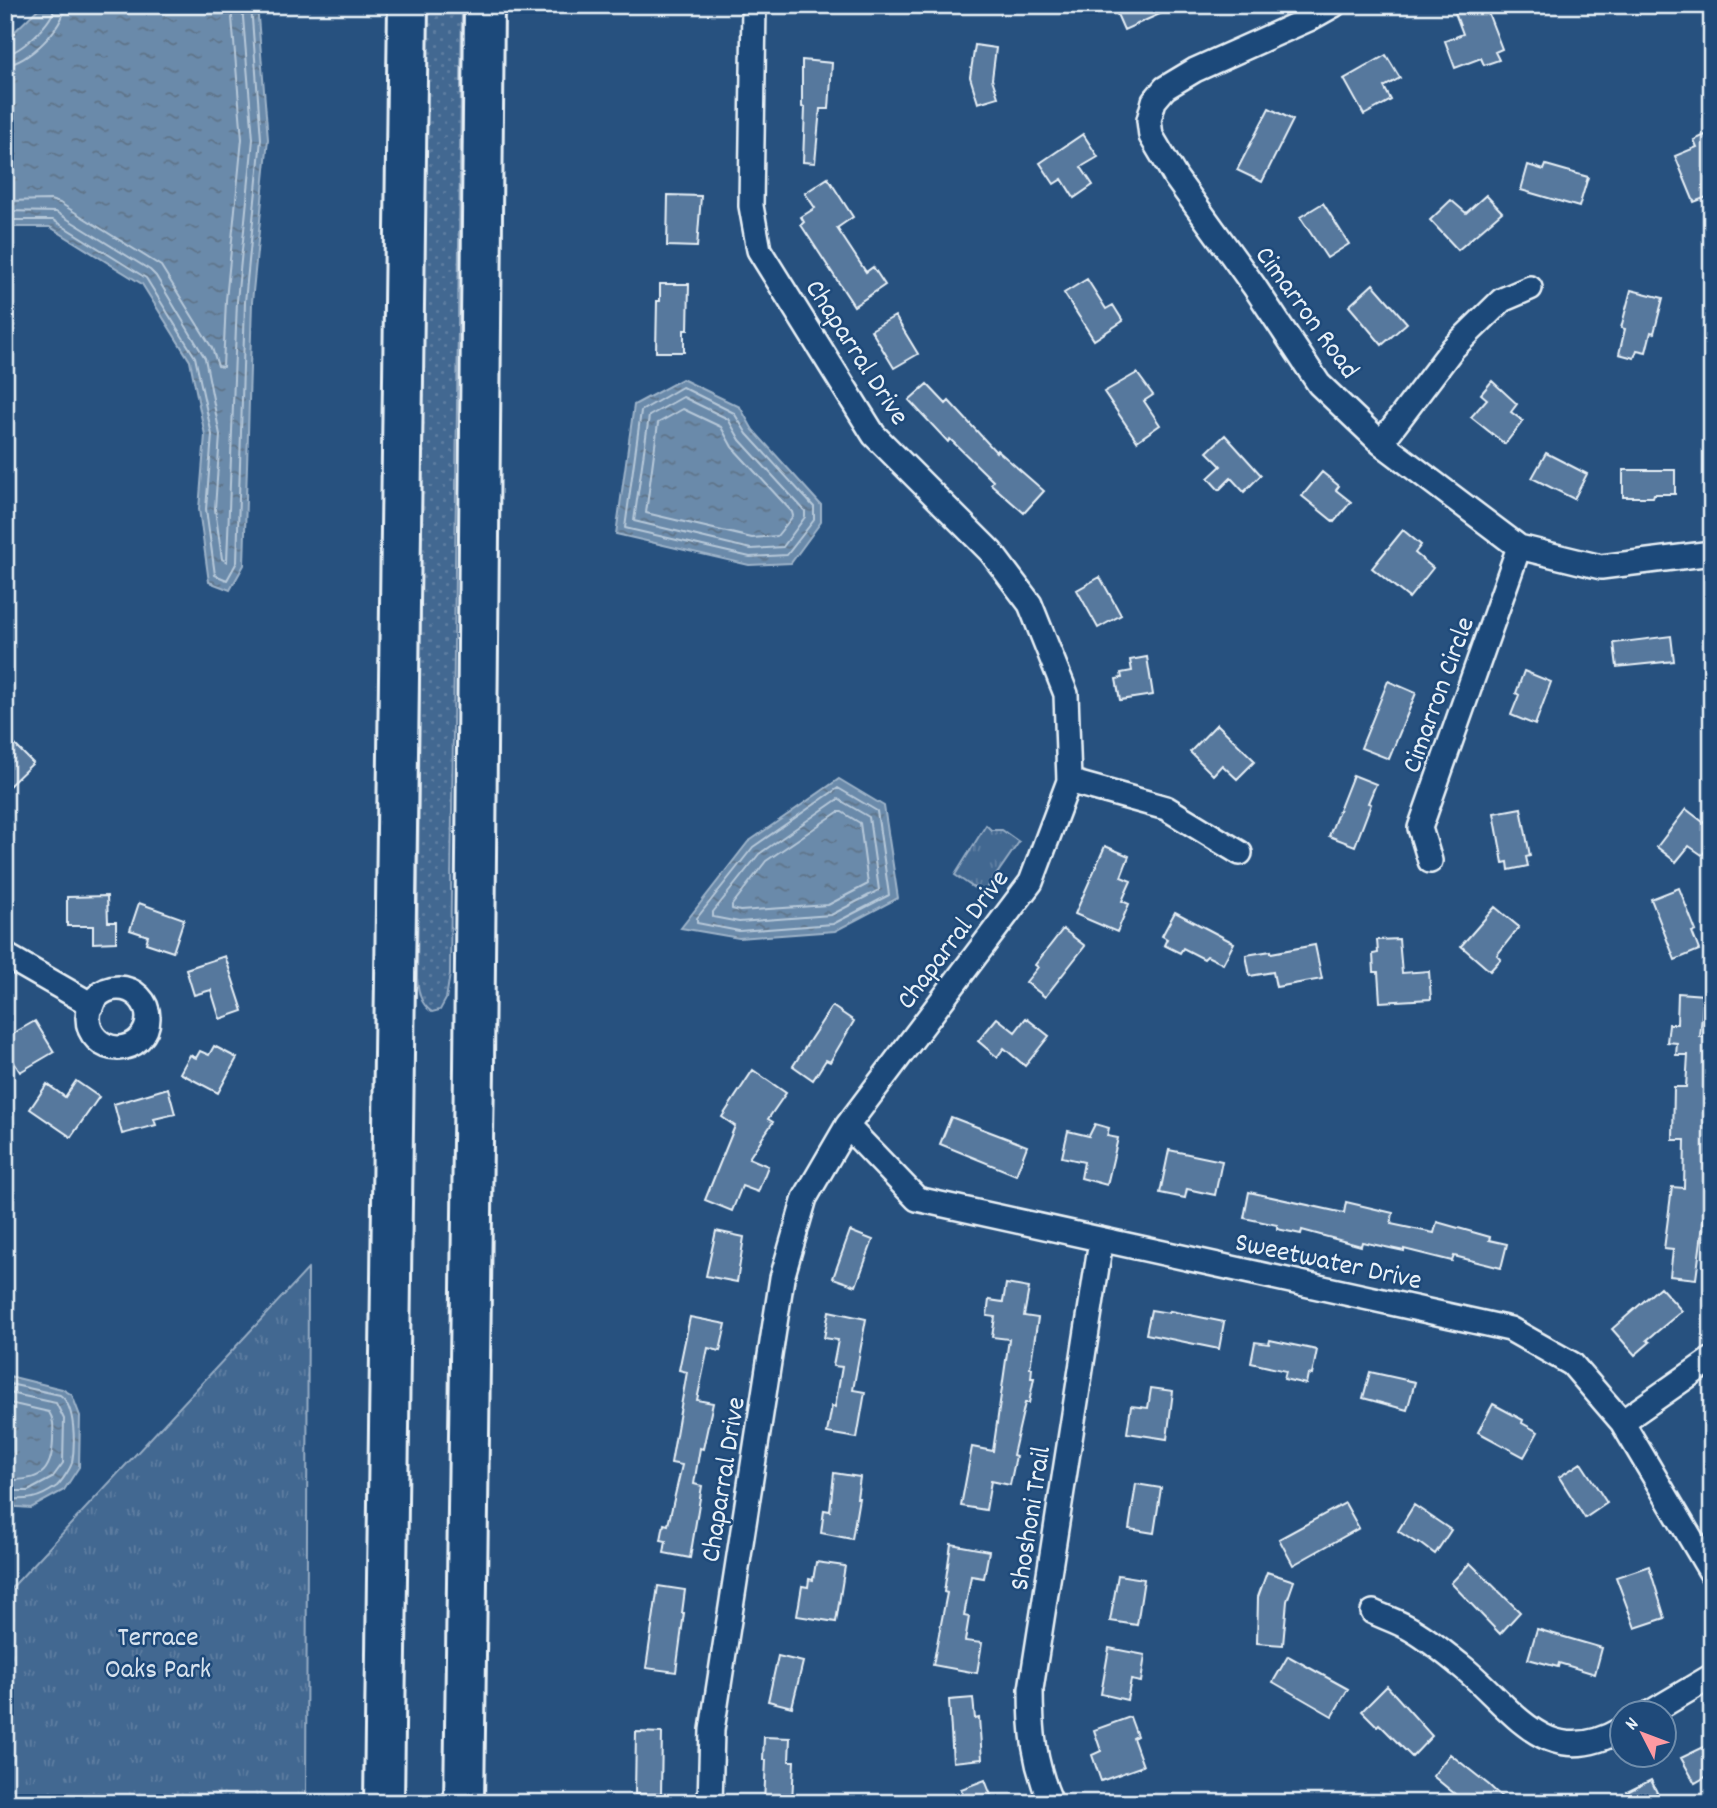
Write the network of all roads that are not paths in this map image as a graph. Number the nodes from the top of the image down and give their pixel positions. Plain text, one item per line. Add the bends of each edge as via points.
1 (408, 5) edge
2 (484, 5) edge
3 (754, 5) edge
4 (1290, 5) edge
5 (1334, 5) edge
6 (1309, 19) junction
7 (1530, 288) dead end
8 (1381, 443) junction
9 (1520, 547) junction
10 (1712, 553) edge
11 (1069, 781) junction
12 (1240, 853) dead end
13 (1430, 860) dead end
14 (5, 955) edge
15 (92, 1005) dead end
16 (847, 1126) junction
17 (1101, 1241) junction
18 (1712, 1359) edge
19 (1622, 1422) junction
20 (1712, 1574) edge
21 (1373, 1612) dead end
22 (1712, 1676) edge
23 (1670, 1700) edge
24 (1608, 1737) edge
25 (384, 1803) edge
26 (464, 1803) edge
27 (710, 1803) edge
28 (1051, 1803) edge

1 - 25 highway
2 - 26 highway
3 - 11 street, Chaparral Drive via 751,206 759,250 874,435 991,551 1030,604 1066,694
4 - 6 street
5 - 6 street, Cimarron Road
6 - 8 street, Cimarron Road via 1165,88 1154,101 1151,136 1319,384
7 - 8 street via 1503,300 1453,348
8 - 9 street, Cimarron Road
9 - 10 street, Cimarron Road via 1601,567
9 - 13 street, Cimarron Circle via 1420,828
11 - 12 street via 1166,808
11 - 16 street, Chaparral Drive via 1031,882
14 - 15 street
16 - 17 street, Sweetwater Drive via 917,1199
16 - 27 street, Chaparral Drive via 805,1198 782,1278 712,1730
17 - 19 street, Sweetwater Drive via 1510,1329 1572,1364
17 - 28 street, Shoshoni Trail via 1031,1689 1031,1733 1039,1775
18 - 19 street
19 - 20 street, Sweetwater Drive
21 - 24 street via 1408,1627 1462,1666 1525,1727 1567,1745
22 - 23 street

